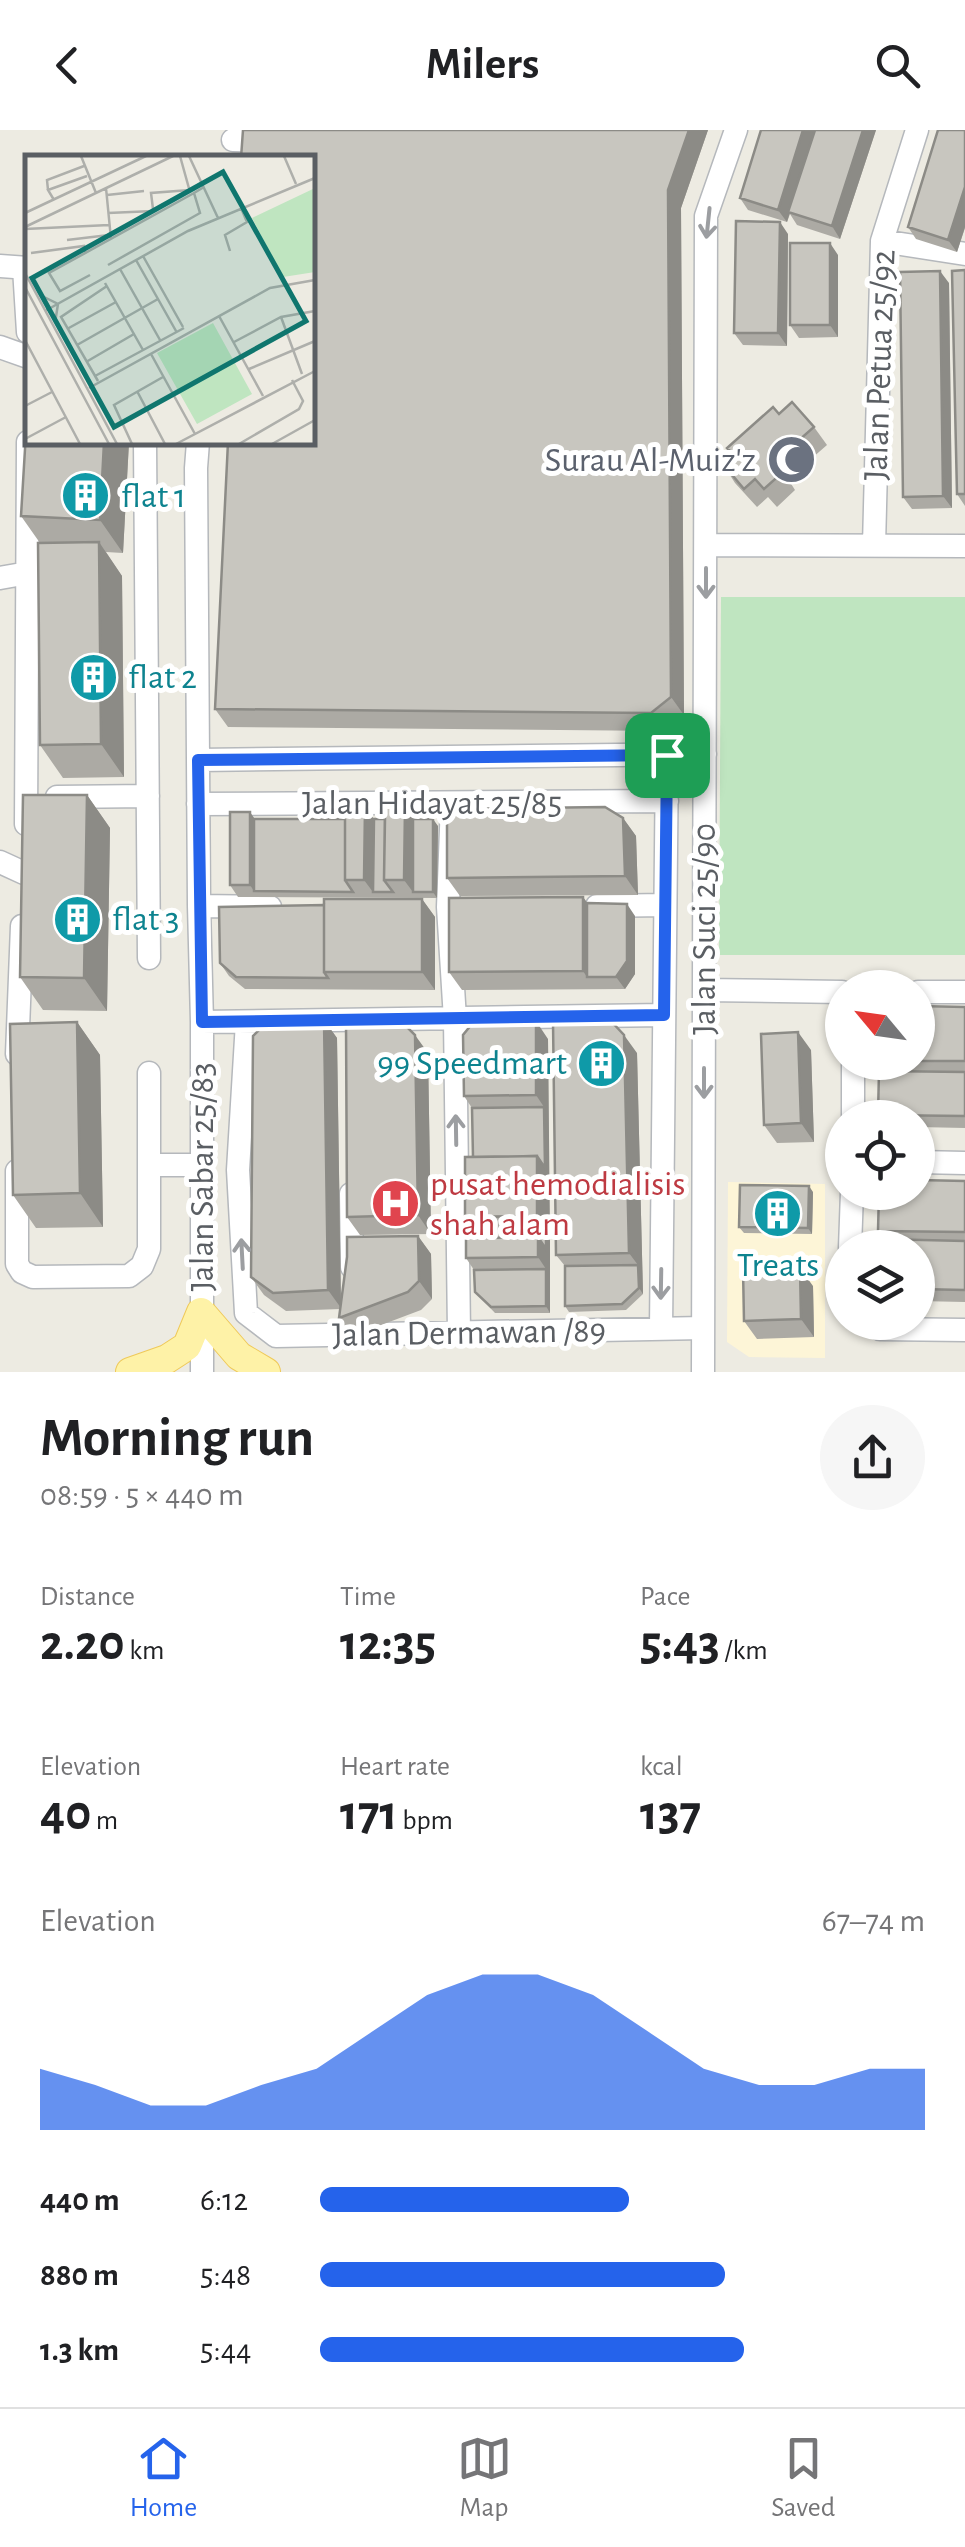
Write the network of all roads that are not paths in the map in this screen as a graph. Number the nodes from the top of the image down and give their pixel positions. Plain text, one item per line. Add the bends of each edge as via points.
1 (736, 130) edge
2 (917, 130) edge
3 (232, 142) edge
4 (303, 142) edge
5 (882, 241) junction
6 (965, 254) edge
7 (0, 266) edge
8 (25, 268) edge
9 (0, 346) edge
10 (25, 356) edge
11 (28, 445) edge
12 (145, 445) edge
13 (198, 445) edge
14 (706, 545) junction
15 (874, 546) junction
16 (965, 546) edge
17 (28, 573) junction
18 (0, 578) edge
19 (705, 754) junction
20 (667, 755) junction
21 (198, 760) junction
22 (148, 796) junction
23 (27, 797) junction
24 (667, 801) junction
25 (452, 803) junction
26 (198, 804) junction
27 (12, 878) edge
28 (664, 905) junction
29 (199, 906) junction
30 (566, 906) edge
31 (294, 907) edge
32 (148, 958) dead end
33 (704, 990) junction
34 (825, 992) edge
35 (935, 992) edge
36 (965, 992) edge
37 (664, 1015) junction
38 (455, 1019) junction
39 (202, 1022) junction
40 (247, 1022) junction
41 (9, 1032) edge
42 (149, 1073) dead end
43 (17, 1074) edge
44 (17, 1150) edge
45 (935, 1162) edge
46 (965, 1162) edge
47 (149, 1165) junction
48 (200, 1165) junction
49 (351, 1178) edge
50 (201, 1312) junction
51 (352, 1316) junction
52 (703, 1328) junction
53 (661, 1329) junction
54 (935, 1330) edge
55 (965, 1330) edge
56 (459, 1333) junction
57 (130, 1372) edge
58 (202, 1372) edge
59 (266, 1372) edge
60 (703, 1372) edge

1 -> 14 street, Jalan Suci 25/90 via 706,216
2 - 5 street, Jalan Petua 25/92
3 - 4 street
5 - 6 street
5 - 15 street, Jalan Petua 25/92
7 - 8 street
9 - 10 street
11 - 17 street
12 - 22 street
13 - 21 street, Jalan Sabar 25/83
14 - 15 street
14 -> 19 street, Jalan Suci 25/90
15 - 16 street
17 - 18 street
17 - 23 street
19 - 20 street
19 - 33 street, Jalan Suci 25/90
20 - 21 street
20 - 24 street
21 - 26 street, Jalan Sabar 25/83
22 - 23 street
22 - 32 street
23 - 27 street
24 - 25 street, Jalan Hidayat 25/85
24 - 28 street
25 - 26 street, Jalan Hidayat 25/85
25 - 38 street via 448,907
26 - 29 street, Jalan Sabar 25/83
27 - 41 street
28 - 30 street
28 - 37 street
29 - 31 street
29 - 39 street, Jalan Sabar 25/83
33 - 34 street
33 -> 52 street, Jalan Suci 25/90
35 - 36 street
37 - 38 street via 563,1027
37 -> 53 street
38 - 40 street via 351,1031
56 -> 38 street
39 - 40 street
39 - 48 street, Jalan Sabar 25/83
51 -> 40 street, Jalan Dermawan /89 via 276,1336 246,1313 238,1170
41 - 43 street
42 - 47 street
44 - 47 street via 17,1264 33,1277 129,1276 142,1266 149,1249
45 - 46 street
47 - 48 street
48 - 50 street, Jalan Sabar 25/83
49 - 51 street
50 - 57 main road via 186,1346
50 - 58 street, Jalan Sabar 25/83
50 - 59 main road via 239,1356
51 - 56 street, Jalan Dermawan /89
52 - 53 street, Jalan Dermawan /89
52 - 60 street, Jalan Suci 25/90
53 - 56 street, Jalan Dermawan /89 via 567,1321
54 - 55 street

